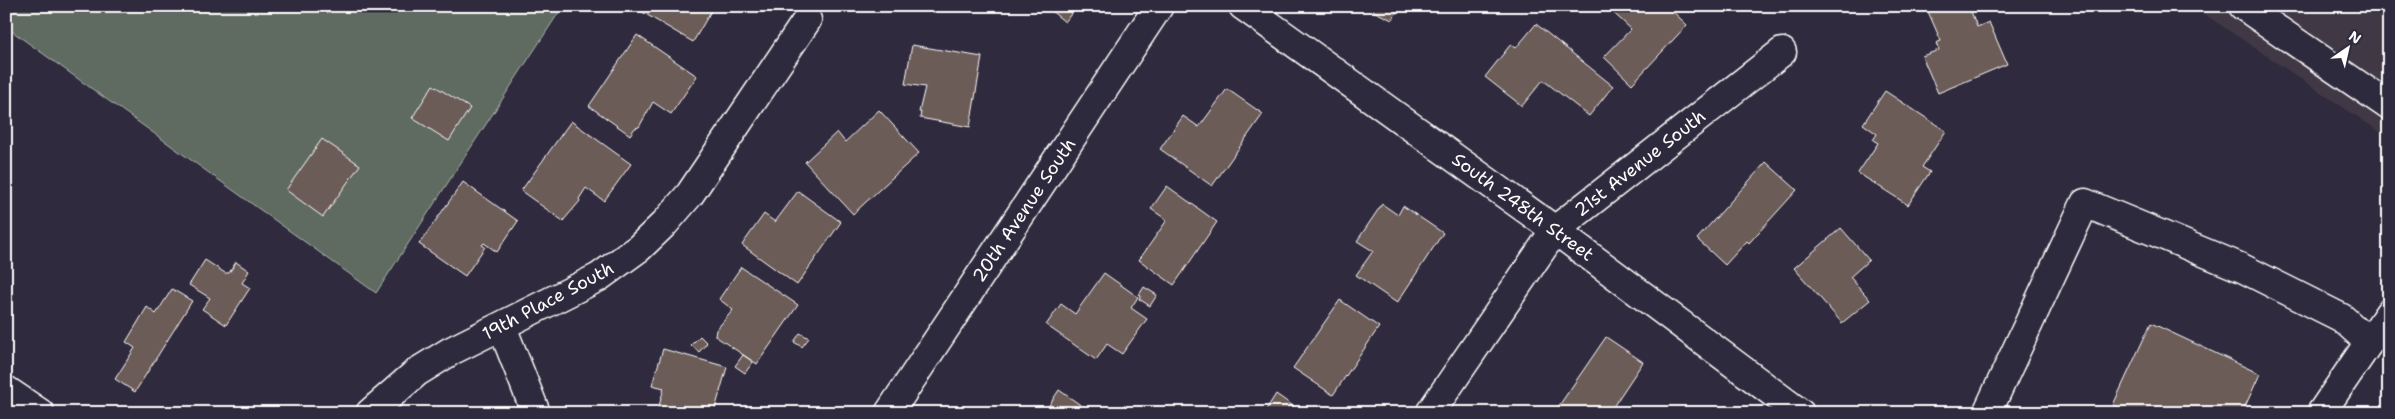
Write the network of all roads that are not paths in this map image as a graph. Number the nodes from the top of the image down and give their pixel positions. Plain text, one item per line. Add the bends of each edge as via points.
1 (1158, 6) edge
2 (1243, 6) edge
3 (2243, 6) edge
4 (807, 20) dead end
5 (1782, 52) dead end
6 (2389, 106) edge
7 (1555, 230) junction
8 (2389, 313) edge
9 (502, 326) junction
10 (2369, 342) junction
11 (6, 390) edge
12 (40, 413) edge
13 (370, 413) edge
14 (536, 413) edge
15 (889, 413) edge
16 (1430, 413) edge
17 (1800, 413) edge
18 (1987, 413) edge
19 (2321, 413) edge

1 - 15 street, 20th Avenue South
2 - 7 street, South 248th Street
3 - 6 street
4 - 9 street, 19th Place South via 690,194 652,236 599,277
5 - 7 street, 21st Avenue South
7 - 16 street, 21st Avenue South
7 - 17 street, South 248th Street
8 - 10 street
9 - 13 street, 19th Place South via 417,372
9 - 14 street
10 - 18 street via 2342,318 2242,268 2085,203
10 - 19 street
11 - 12 street

